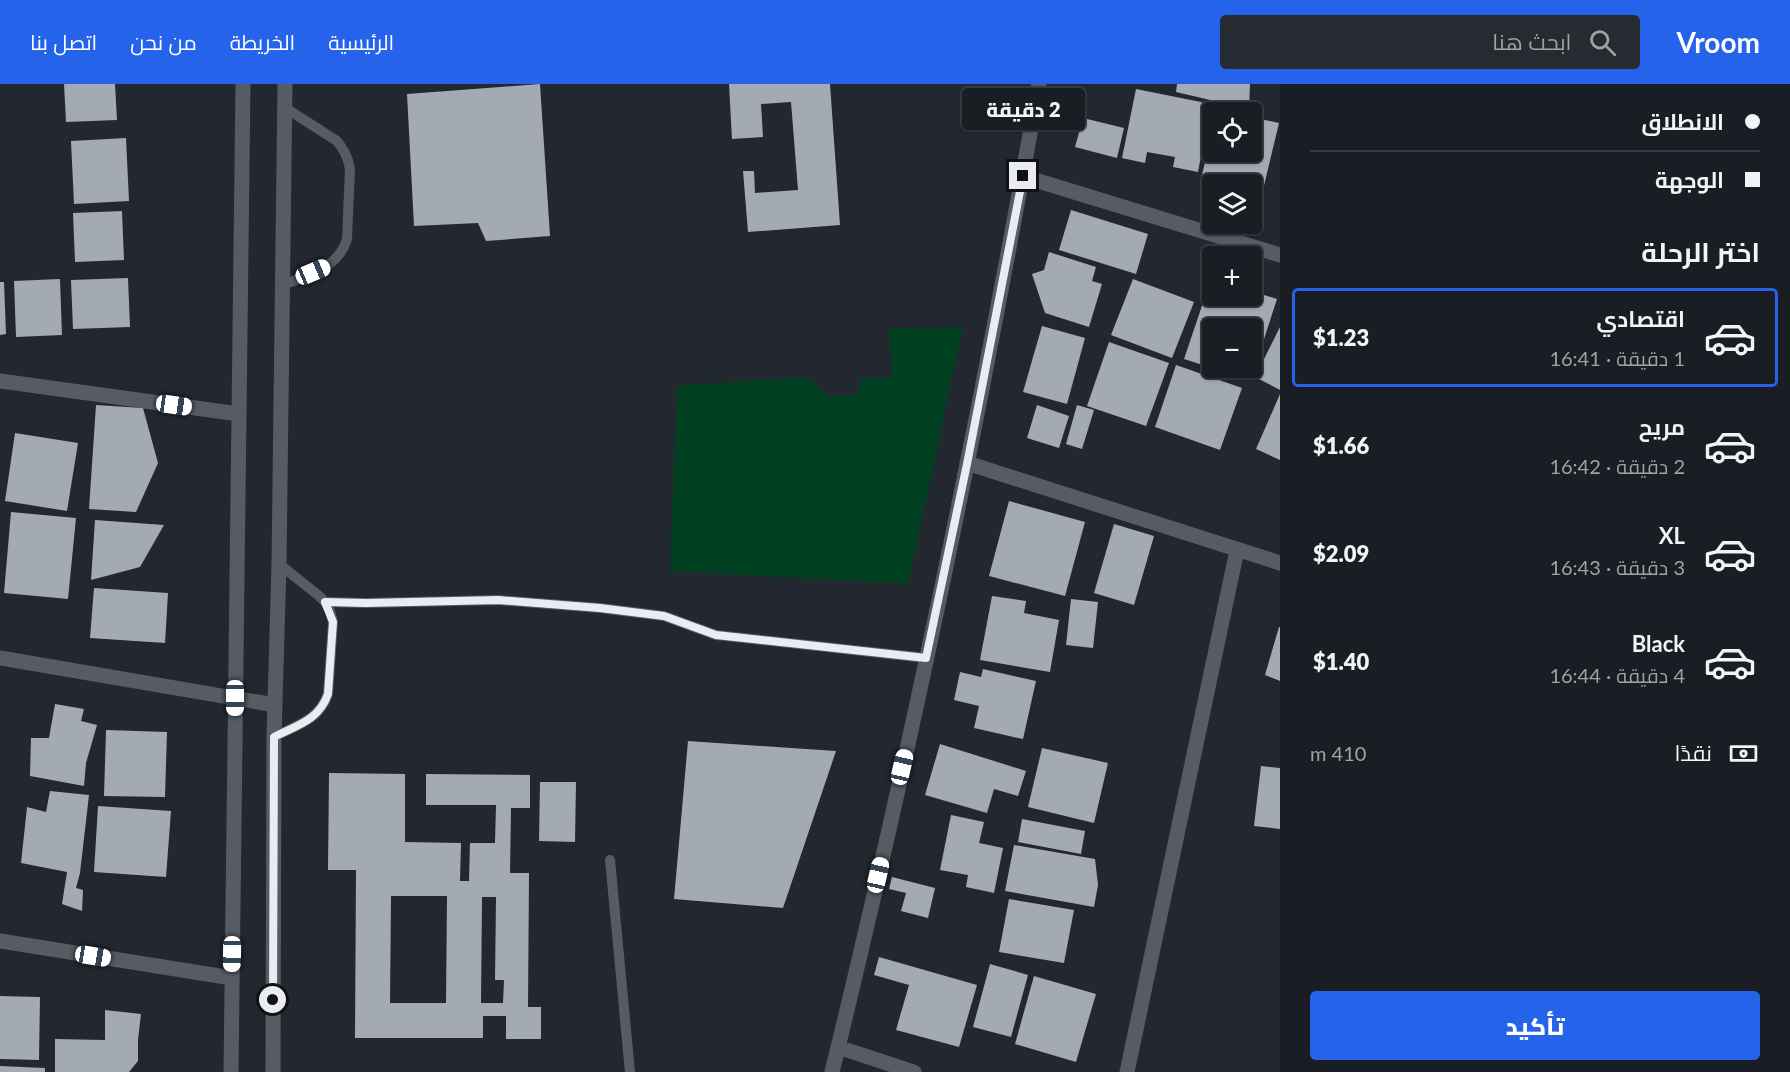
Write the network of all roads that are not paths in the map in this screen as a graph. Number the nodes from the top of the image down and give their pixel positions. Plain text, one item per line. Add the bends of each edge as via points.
1 (243, 84) edge
2 (285, 84) edge
3 (1039, 84) edge
4 (284, 107) junction
5 (1023, 176) junction
6 (1280, 255) edge
7 (283, 285) junction
8 (0, 381) edge
9 (239, 414) junction
10 (967, 464) junction
11 (1237, 550) junction
12 (1280, 563) edge
13 (279, 564) junction
14 (325, 602) junction
15 (0, 658) edge
16 (926, 658) junction
17 (235, 698) junction
18 (275, 705) junction
19 (274, 737) junction
20 (610, 860) dead end
21 (0, 941) edge
22 (232, 978) junction
23 (838, 1047) junction
24 (231, 1072) edge
25 (273, 1072) edge
26 (630, 1072) edge
27 (832, 1072) edge
28 (914, 1072) edge
29 (1127, 1072) edge

1 - 9 street
2 - 4 street
3 - 5 street
4 - 7 street
4 - 7 lane via 337,141 350,169 344,250 328,266
5 - 6 street
5 - 10 street
7 - 13 street
8 - 9 street
9 - 17 street
10 - 11 street
10 - 16 street
11 - 12 street
11 - 29 street
13 - 14 lane
13 - 18 street
14 - 16 lane via 498,600 600,608 664,616 716,635
14 - 19 lane via 333,622 325,703 312,718
15 - 17 street
16 - 23 street
17 - 18 street
17 - 22 street
18 - 19 street
19 - 25 street
20 - 26 lane
21 - 22 street
22 - 24 street
23 - 27 street
23 - 28 street

